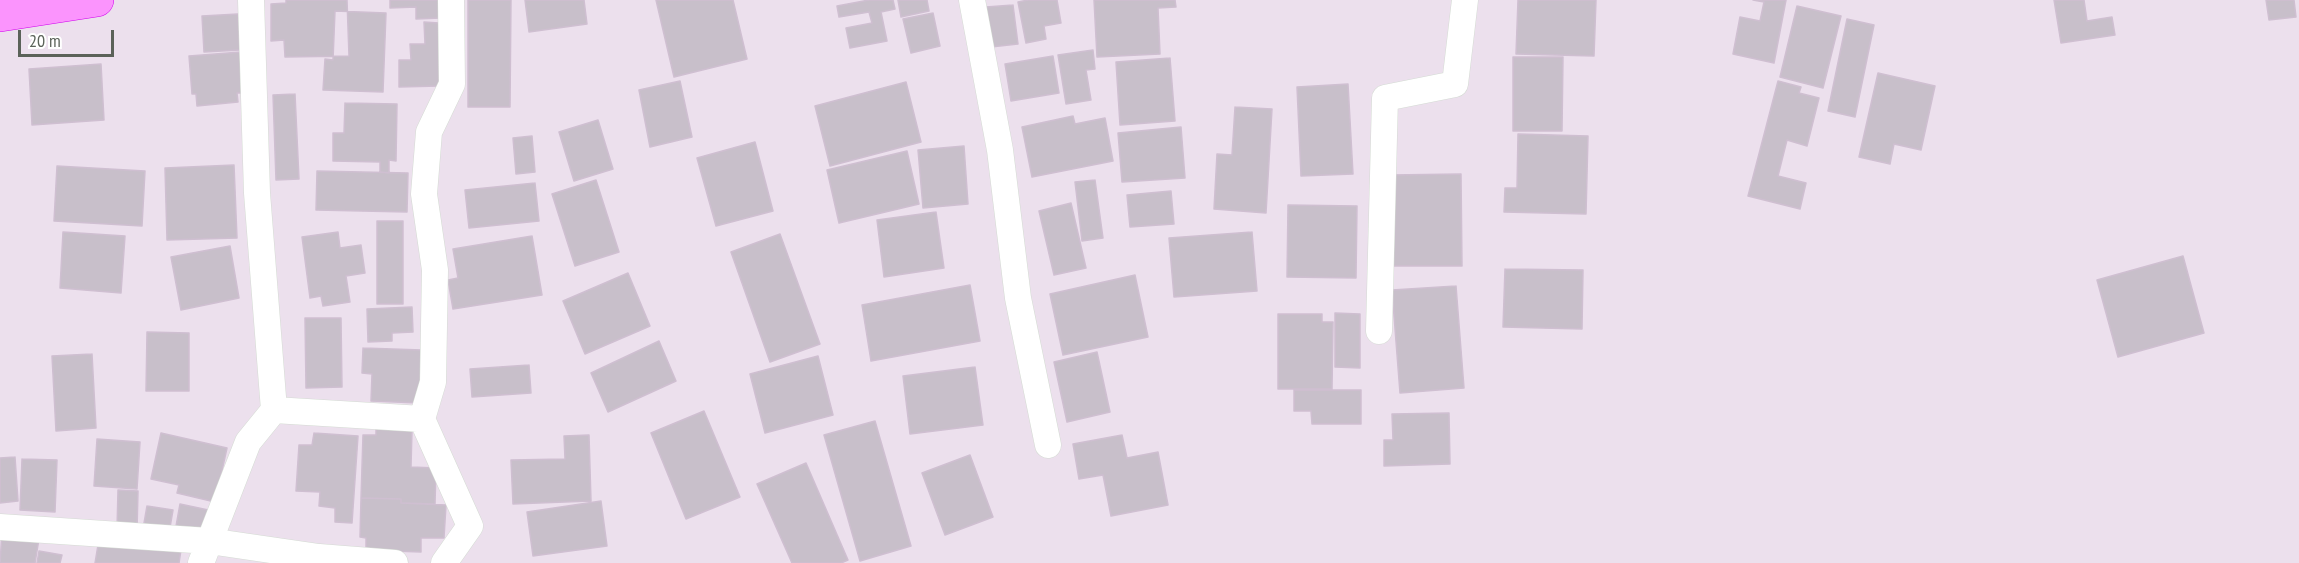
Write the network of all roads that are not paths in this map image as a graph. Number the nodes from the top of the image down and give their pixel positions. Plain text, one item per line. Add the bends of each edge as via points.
1 (97, 0) edge
2 (251, 0) edge
3 (451, 0) edge
4 (972, 0) edge
5 (1465, 0) edge
6 (0, 15) edge
7 (1379, 331) dead end
8 (274, 410) junction
9 (422, 418) junction
10 (1048, 446) dead end
11 (0, 527) edge
12 (205, 552) edge
13 (395, 563) edge
14 (444, 563) edge

1 - 6 highway
2 - 8 street via 257,193
3 - 9 street via 452,84 429,132 424,194 435,270 433,382
4 - 10 street via 1000,150 1018,298
5 - 7 street via 1455,84 1385,98
8 - 9 street
8 - 12 street via 248,442
9 - 14 street via 470,526
11 - 12 street
12 - 13 street

